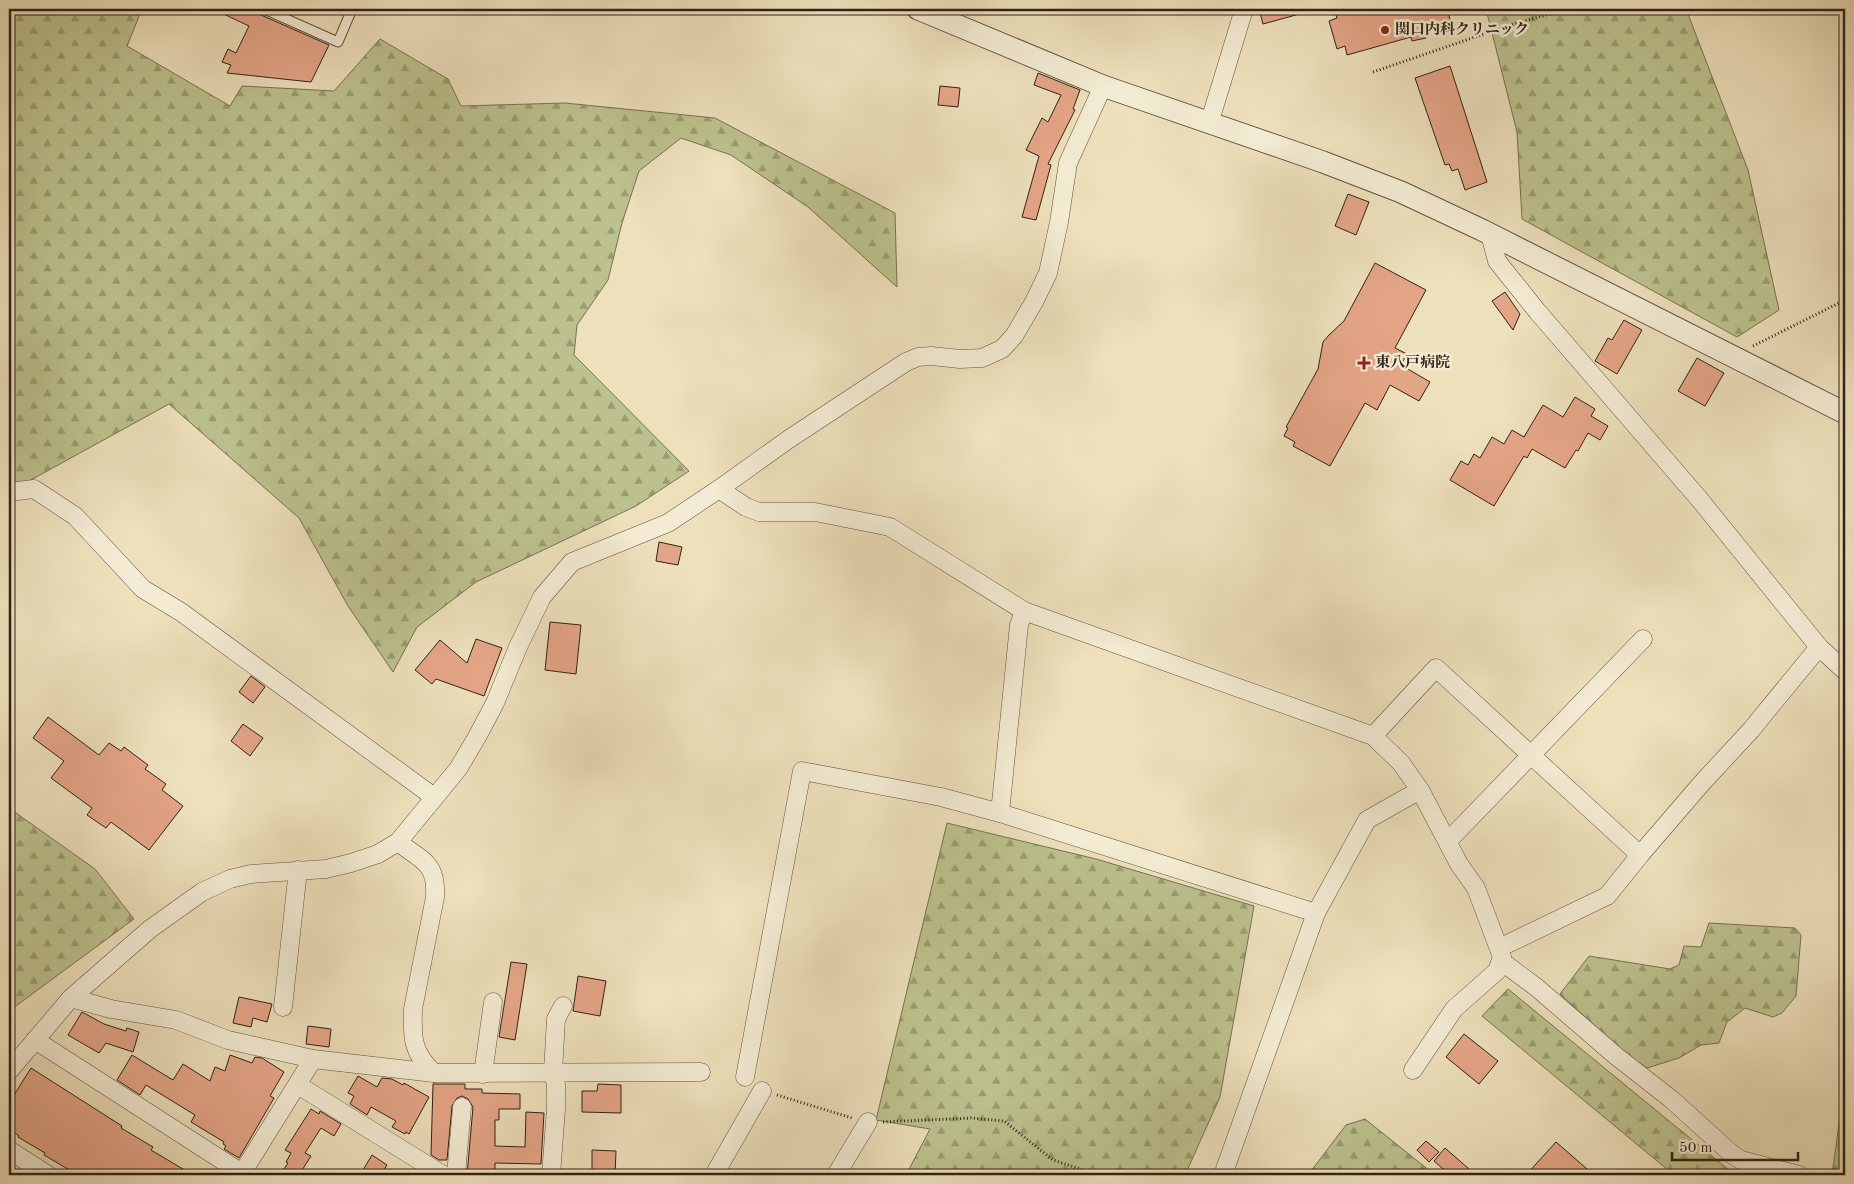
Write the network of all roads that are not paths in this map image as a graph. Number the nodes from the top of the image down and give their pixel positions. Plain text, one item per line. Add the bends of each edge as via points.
1 (264, 9) edge
2 (352, 9) edge
3 (918, 9) edge
4 (1244, 9) edge
5 (1103, 86) junction
6 (1210, 124) junction
7 (1490, 234) junction
8 (1845, 413) edge
9 (719, 489) junction
10 (9, 492) edge
11 (1024, 611) junction
12 (1643, 639) dead end
13 (1819, 647) junction
14 (1845, 672) edge
15 (1372, 736) junction
16 (1531, 755) junction
17 (1420, 790) junction
18 (434, 797) junction
19 (1000, 812) junction
20 (1448, 841) junction
21 (398, 842) junction
22 (1640, 855) junction
23 (298, 870) junction
24 (1316, 913) junction
25 (1500, 955) junction
26 (71, 998) junction
27 (493, 1002) dead end
28 (563, 1006) dead end
29 (283, 1007) dead end
30 (35, 1040) junction
31 (314, 1059) junction
32 (1413, 1070) dead end
33 (9, 1071) edge
34 (552, 1072) junction
35 (701, 1072) dead end
36 (434, 1073) junction
37 (483, 1074) junction
38 (744, 1077) dead end
39 (298, 1085) junction
40 (762, 1091) road end
41 (462, 1107) dead end
42 (868, 1122) road end
43 (9, 1150) edge
44 (48, 1175) edge
45 (243, 1175) edge
46 (443, 1175) edge
47 (456, 1175) edge
48 (551, 1175) edge
49 (714, 1175) edge
50 (836, 1175) edge
51 (1223, 1175) edge
52 (1799, 1175) edge

1 - 2 lane via 338,42
3 - 5 street
4 - 6 street
5 - 6 street
5 - 9 street via 1068,163 1048,272 1014,336 1002,349 982,358 931,356 906,362
6 - 7 street via 1401,192
7 - 8 street
7 - 13 street via 1497,261 1700,500
9 - 11 street via 759,512 815,512 890,527
9 - 18 street via 668,524 572,562 542,597 477,737 458,769
10 - 18 street via 34,489 75,516 142,589 181,612
11 - 15 street
11 - 19 street via 1019,625
12 - 16 street
13 - 14 street
13 - 22 street via 1751,730
15 - 16 street via 1436,668
15 - 17 street via 1402,763
16 - 20 street
16 - 22 street
17 - 20 street
17 - 24 street via 1366,820
18 - 21 street
19 - 24 street
19 - 38 street via 941,797 802,771
20 - 25 street via 1476,888
21 - 23 street via 378,854 351,863 326,869
21 - 36 street via 426,863 436,883 412,1028 417,1054
22 - 25 street via 1607,896
23 - 26 street via 251,874 230,879 202,892 150,929
23 - 29 street
24 - 51 street
25 - 32 street via 1498,971 1454,1009
25 - 52 street via 1733,1155
26 - 30 street
26 - 31 street via 111,1009 176,1020 228,1040
27 - 37 street
28 - 34 street via 556,1019
30 - 33 street
30 - 45 street
31 - 36 street
31 - 39 street
34 - 35 street
34 - 37 street
34 - 48 street via 556,1085 556,1109
36 - 37 street
39 - 45 street
39 - 46 street
40 - 49 street
41 - 47 street
42 - 50 street
43 - 44 street

